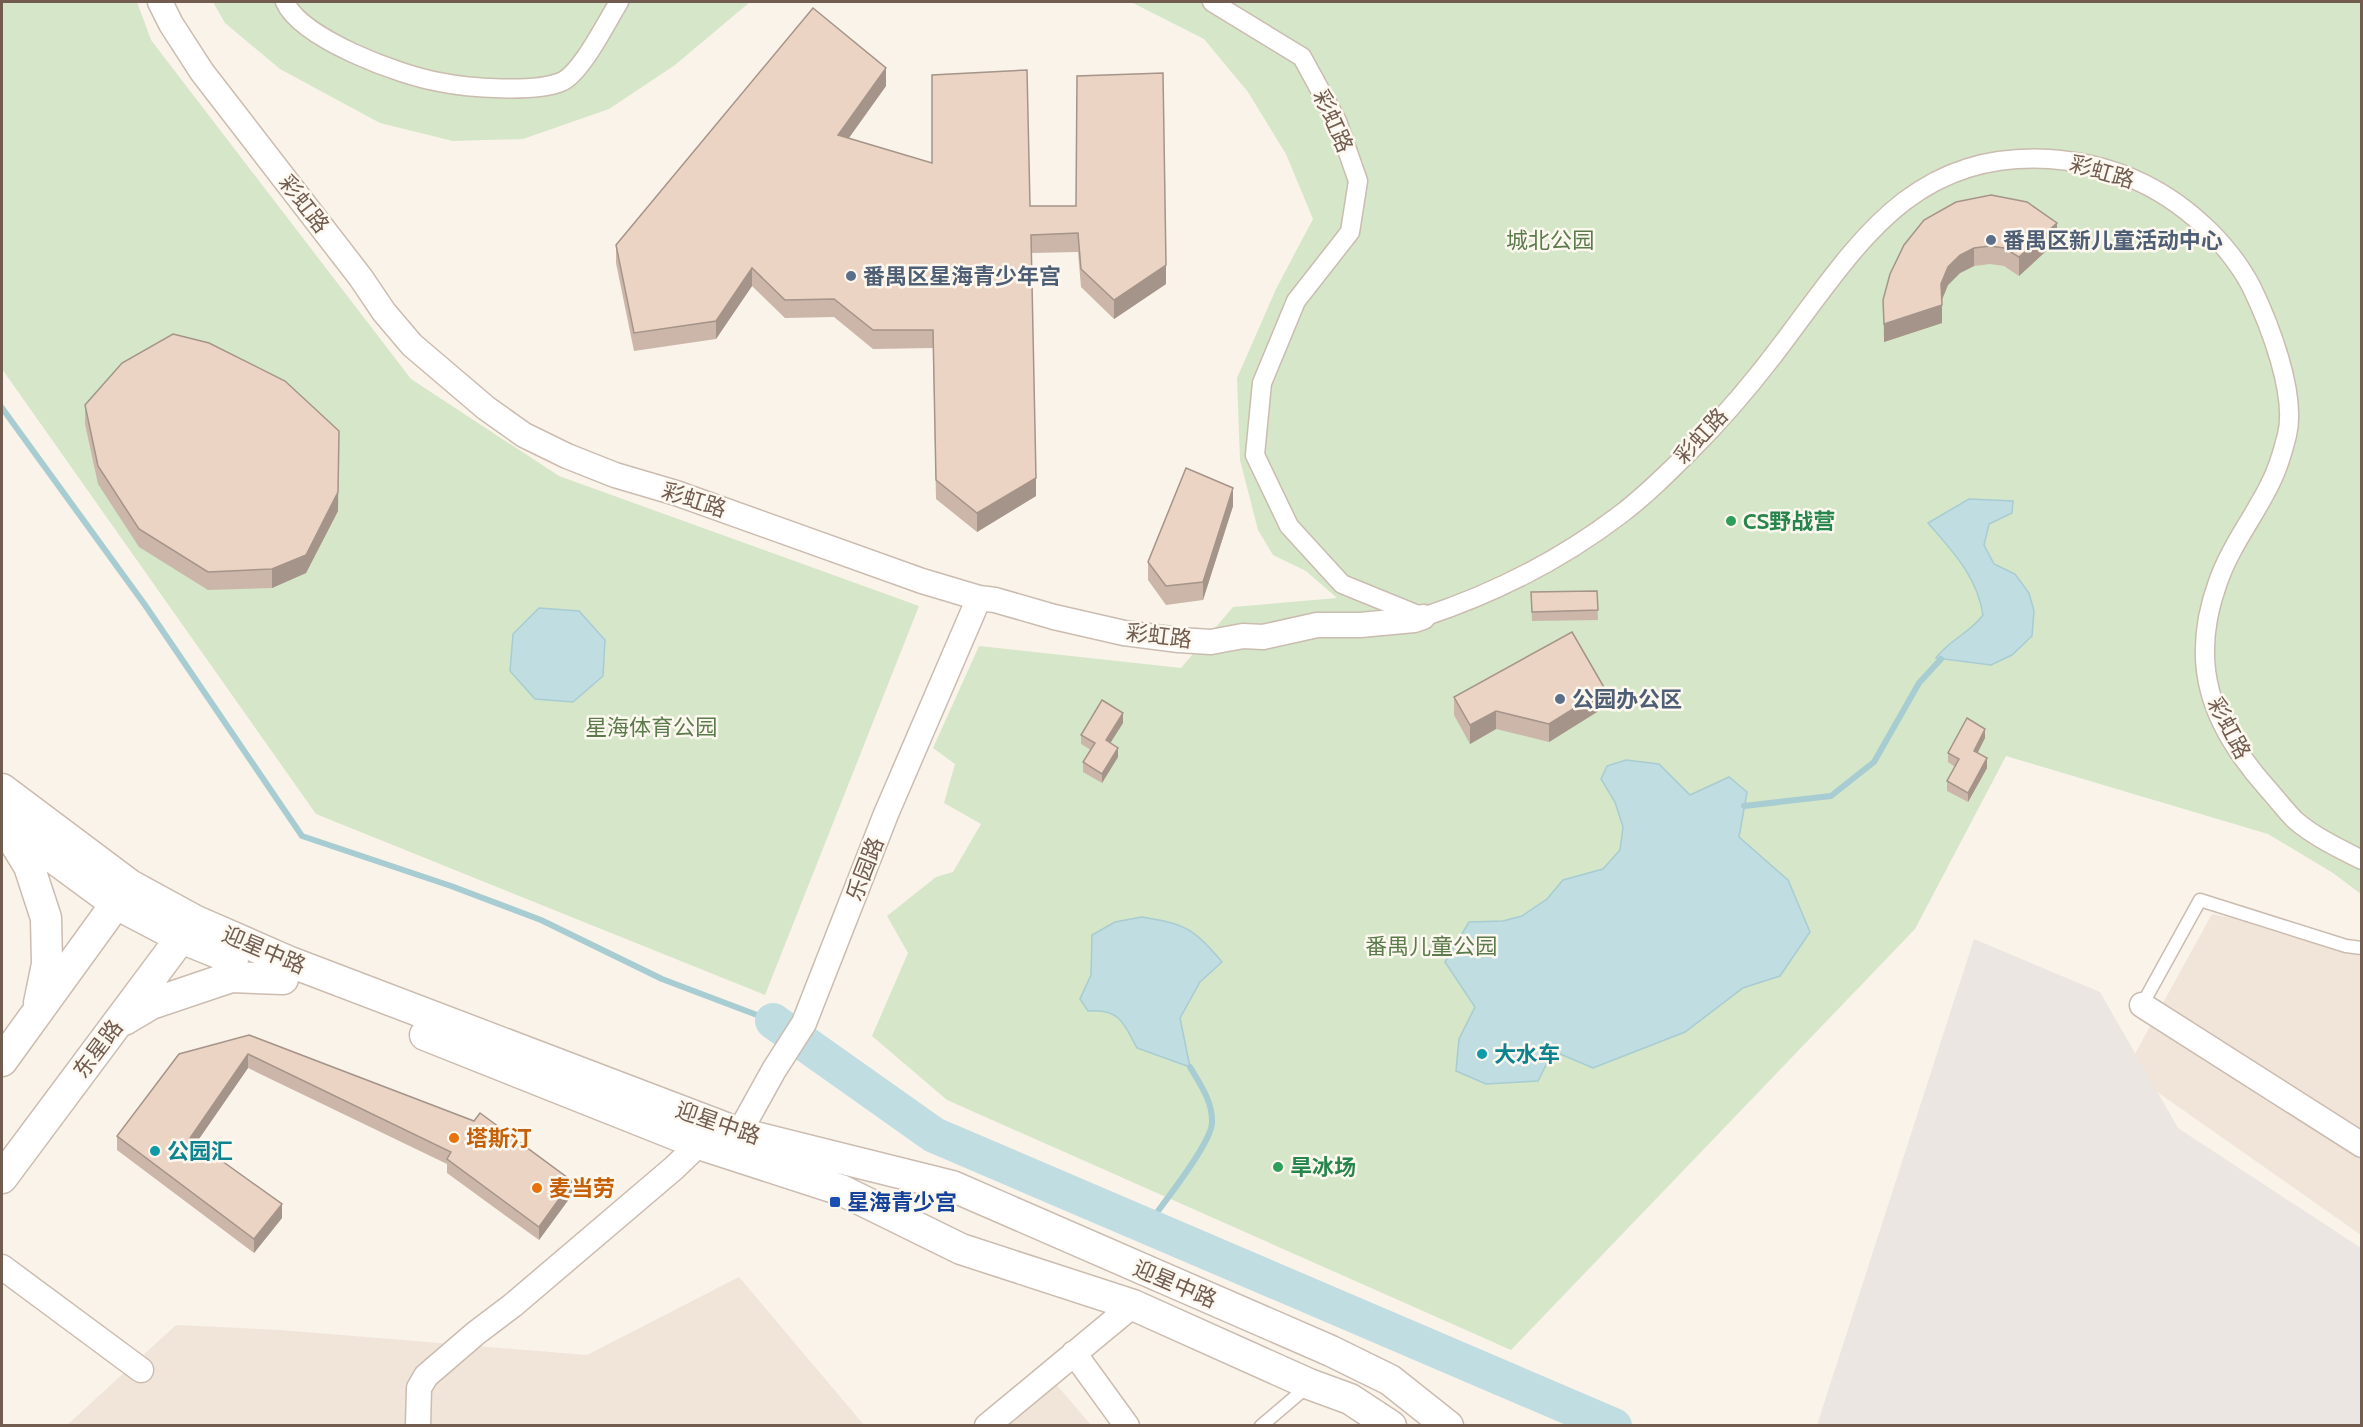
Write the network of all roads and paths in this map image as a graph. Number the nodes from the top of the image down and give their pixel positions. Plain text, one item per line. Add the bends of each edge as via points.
1 (160, 2) edge
2 (285, 2) edge
3 (619, 2) edge
4 (1212, 2) edge
5 (979, 598) junction
6 (1423, 617) junction
7 (2, 789) edge
8 (2, 821) edge
9 (2361, 860) edge
10 (123, 894) junction
11 (187, 929) junction
12 (2361, 948) edge
13 (283, 978) junction
14 (2142, 1005) joint
15 (38, 1012) junction
16 (116, 1024) junction
17 (2, 1061) edge
18 (705, 1133) junction
19 (739, 1133) junction
20 (2361, 1145) edge
21 (2, 1178) edge
22 (2, 1267) edge
23 (1133, 1305) junction
24 (1074, 1353) junction
25 (141, 1370) dead end
26 (1310, 1384) junction
27 (418, 1425) edge
28 (987, 1425) edge
29 (1126, 1425) edge
30 (1261, 1425) edge
31 (1391, 1425) edge
32 (1448, 1425) edge

1 - 5 street, 彩虹路 via 202,72 384,312 412,345 486,408 524,435 576,460
2 - 3 street via 314,34 398,72 439,82 506,88 563,82 584,61
4 - 6 street, 彩虹路 via 1302,57 1337,121 1358,181 1350,232 1296,301 1262,383 1255,455 1289,526 1342,584
5 - 6 street, 彩虹路 via 1124,633 1211,642 1263,637 1317,625 1360,625
5 - 19 street, 乐园路 via 886,814 804,1023
6 - 9 street, 彩虹路 via 1506,584 1576,545 1623,512 1694,447 1790,334 1865,236 1930,184 1953,172 1993,160 2081,161 2132,177 2185,208 2213,234 2249,282 2274,341 2287,389 2289,430 2272,481 2219,579 2205,638 2205,674 2212,704 2253,772 2297,822
7 - 10 street, 迎星中路
8 - 10 street, 迎星中路
8 - 15 street via 29,866 46,918 47,964
10 - 11 street, 迎星中路
10 - 15 street
11 - 13 street, 迎星中路
11 - 16 street, 东星路
11 - 18 street, 迎星中路 via 290,962
12 - 14 lane via 2200,900
13 - 16 street via 231,978 151,1004
13 - 18 street, 迎星中路
14 - 20 street
15 - 17 street
16 - 21 street, 东星路
18 - 19 street, 迎星中路
18 - 23 street, 迎星中路 via 841,1190 961,1249
18 - 27 street via 674,1168 426,1376 419,1388
19 - 32 street, 迎星中路 via 952,1186 1331,1351 1390,1380
22 - 25 street
23 - 24 street
23 - 26 street, 迎星中路
24 - 28 street
24 - 29 street
26 - 30 lane
26 - 31 street, 迎星中路 via 1350,1399

